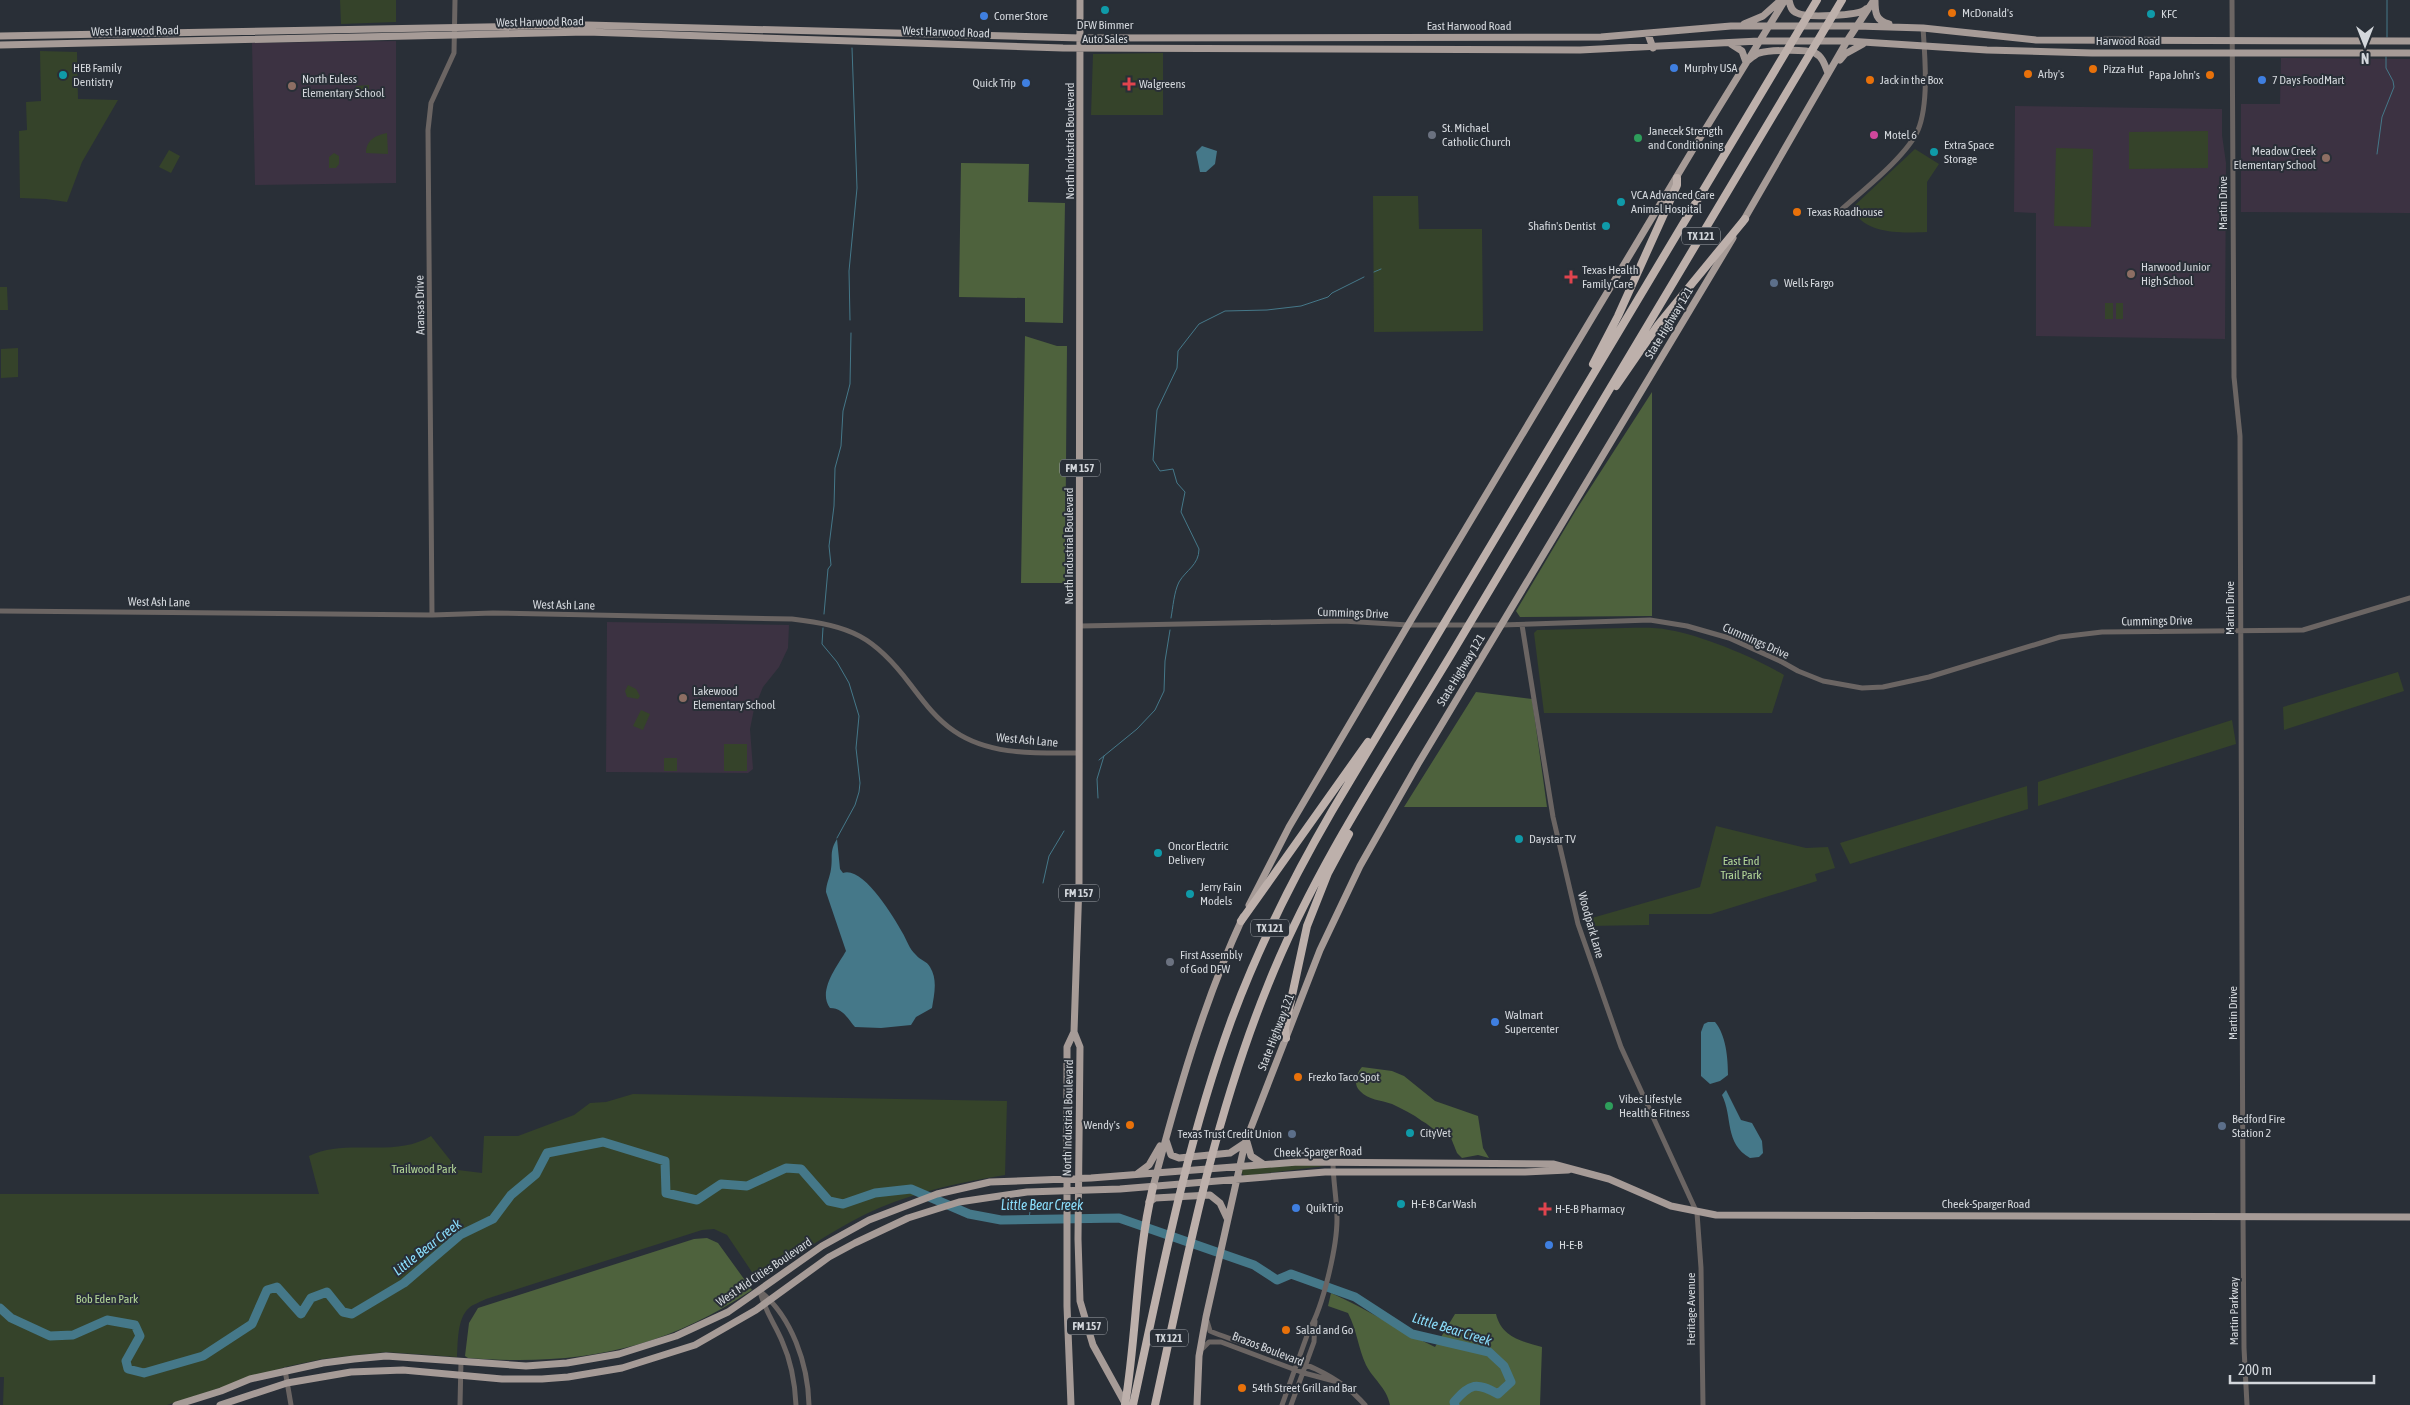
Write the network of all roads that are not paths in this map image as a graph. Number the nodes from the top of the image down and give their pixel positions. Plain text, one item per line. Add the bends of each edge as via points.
1 (455, 0) edge
2 (1080, 0) edge
3 (1781, 0) edge
4 (1785, 0) edge
5 (1790, 0) edge
6 (1875, 0) edge
7 (2232, 0) edge
8 (1815, 3) edge
9 (1840, 3) edge
10 (456, 26) junction
11 (1731, 26) junction
12 (1768, 26) junction
13 (1856, 26) junction
14 (1900, 27) junction
15 (1923, 28) junction
16 (308, 30) junction
17 (1648, 34) junction
18 (456, 35) junction
19 (0, 36) edge
20 (1993, 36) junction
21 (998, 37) junction
22 (1301, 37) junction
23 (1414, 37) junction
24 (1468, 37) junction
25 (1513, 37) junction
26 (309, 38) junction
27 (1081, 38) junction
28 (2074, 40) junction
29 (1759, 41) junction
30 (1847, 41) junction
31 (2150, 41) junction
32 (2232, 41) junction
33 (2296, 41) junction
34 (2410, 41) edge
35 (1866, 43) junction
36 (1730, 44) junction
37 (0, 45) edge
38 (996, 45) junction
39 (1925, 45) junction
40 (1081, 48) junction
41 (1653, 48) junction
42 (1301, 49) junction
43 (1413, 50) junction
44 (1468, 50) junction
45 (1513, 50) junction
46 (1993, 50) junction
47 (2074, 52) junction
48 (2147, 52) junction
49 (2232, 53) junction
50 (2296, 53) junction
51 (2410, 53) edge
52 (1746, 62) junction
53 (1828, 73) junction
54 (1677, 178) junction
55 (1841, 210) dead end
56 (1745, 219) junction
57 (1583, 389) junction
58 (1598, 407) junction
59 (2410, 598) edge
60 (0, 610) edge
61 (432, 615) junction
62 (1408, 625) junction
63 (1501, 625) junction
64 (1522, 625) junction
65 (1080, 626) junction
66 (2240, 631) junction
67 (1380, 730) junction
68 (1079, 753) junction
69 (1390, 755) junction
70 (1242, 922) junction
71 (1074, 1032) junction
72 (1286, 1038) junction
73 (1165, 1137) junction
74 (1246, 1140) junction
75 (1333, 1162) junction
76 (1453, 1162) junction
77 (1508, 1163) junction
78 (1263, 1164) junction
79 (1240, 1166) junction
80 (1569, 1170) junction
81 (1333, 1171) junction
82 (1454, 1172) junction
83 (1508, 1172) junction
84 (1157, 1173) junction
85 (1136, 1175) junction
86 (1067, 1178) junction
87 (1078, 1178) junction
88 (1236, 1179) junction
89 (996, 1182) junction
90 (1153, 1187) junction
91 (1067, 1191) junction
92 (1078, 1191) junction
93 (997, 1196) junction
94 (1149, 1206) junction
95 (1697, 1213) junction
96 (2243, 1216) junction
97 (2410, 1217) edge
98 (1227, 1219) junction
99 (760, 1291) junction
100 (771, 1300) junction
101 (763, 1305) junction
102 (1206, 1316) junction
103 (1315, 1320) junction
104 (1254, 1346) junction
105 (1250, 1352) junction
106 (1199, 1356) junction
107 (461, 1361) junction
108 (1298, 1362) junction
109 (1306, 1365) junction
110 (285, 1370) junction
111 (1295, 1370) junction
112 (1304, 1373) junction
113 (460, 1375) junction
114 (1337, 1382) junction
115 (287, 1383) junction
116 (176, 1405) edge
117 (220, 1405) edge
118 (291, 1405) edge
119 (460, 1405) edge
120 (796, 1405) edge
121 (808, 1405) edge
122 (1071, 1405) edge
123 (1126, 1405) edge
124 (1133, 1405) edge
125 (1154, 1405) edge
126 (1197, 1405) edge
127 (1282, 1405) edge
128 (1291, 1405) edge
129 (1365, 1405) edge
130 (1703, 1405) edge
131 (2247, 1405) edge

1 - 10 street, Aransas Drive
2 - 27 main road, North Industrial Boulevard / FM 157
3 - 11 main road via 1750,23
4 - 12 main road
5 - 6 main road via 1792,9 1799,14 1861,13
6 - 13 main road, State Highway 121
6 - 14 main road via 1878,19
7 - 32 street, Martin Drive
8 - 57 highway, TX 121
9 - 58 highway, TX 121
10 - 16 main road, West Harwood Road
10 - 18 street, Aransas Drive
10 - 21 main road, West Harwood Road via 587,25
11 - 12 main road, East Harwood Road
11 - 17 main road, East Harwood Road
12 - 13 main road, East Harwood Road
12 - 29 main road
13 - 14 main road, Harwood Road
13 - 30 main road, State Highway 121
14 - 15 main road, Harwood Road
15 - 20 main road, Harwood Road
15 - 39 street
16 - 19 main road, West Harwood Road
16 - 26 main road
17 - 25 main road, East Harwood Road
17 - 41 main road
18 - 26 main road, West Harwood Road
18 - 38 main road, West Harwood Road via 588,32
18 - 61 street, Aransas Drive via 453,58 432,103 428,130
20 - 28 main road, Harwood Road
20 - 46 main road
21 - 27 main road, West Harwood Road
21 - 38 main road
22 - 23 main road, East Harwood Road
22 - 27 main road, East Harwood Road
22 - 42 main road
23 - 24 main road, East Harwood Road
23 - 43 main road
24 - 25 main road, East Harwood Road
24 - 44 main road
25 - 45 main road
26 - 37 main road, West Harwood Road
27 - 40 main road, North Industrial Boulevard / FM 157
28 - 31 main road, Harwood Road
28 - 47 main road
29 - 30 main road, East Harwood Road
29 - 36 main road, East Harwood Road
29 - 52 main road
30 - 35 main road, Harwood Road
30 - 53 main road, State Highway 121
31 - 32 main road, Harwood Road
31 - 48 main road
32 - 33 main road, Harwood Road
32 - 49 street, Martin Drive
33 - 34 main road, Harwood Road
33 - 50 main road
35 - 39 main road, Harwood Road
35 - 53 main road via 1845,54
36 - 41 main road, East Harwood Road
36 - 52 main road via 1742,51
38 - 40 main road, West Harwood Road
39 - 46 main road, Harwood Road
39 - 55 street via 1924,103 1918,129 1901,153
40 - 42 main road, East Harwood Road
40 - 65 main road, North Industrial Boulevard / FM 157
41 - 45 main road, East Harwood Road
42 - 43 main road, East Harwood Road
43 - 44 main road, East Harwood Road
44 - 45 main road, East Harwood Road
46 - 47 main road, Harwood Road
47 - 48 main road, Harwood Road
48 - 49 main road, Harwood Road
49 - 50 main road, Harwood Road
49 - 66 street, Martin Drive via 2234,377 2240,429
50 - 51 main road, Harwood Road
52 - 53 main road via 1758,53 1804,51 1822,58
52 - 54 main road
53 - 56 main road, State Highway 121
54 - 57 highway via 1673,194
54 - 62 main road
56 - 58 highway via 1669,311 1611,394
56 - 63 main road, State Highway 121
57 - 67 highway, TX 121
58 - 69 highway, TX 121
59 - 66 street, Cummings Drive via 2303,630
60 - 61 street, West Ash Lane
61 - 68 street, West Ash Lane via 493,613 792,619 823,623 855,633 878,647 894,662 929,710 953,731 970,740 1006,751
62 - 63 street, Cummings Drive
62 - 65 street, Cummings Drive via 1343,621
62 - 70 main road via 1289,827
63 - 64 street, Cummings Drive
63 - 72 main road, State Highway 121 via 1360,866 1320,950
64 - 66 street, Cummings Drive via 1650,620 1687,626 1729,638 1823,681 1862,688 1904,684 2046,640 2077,634
64 - 95 street, Woodpark Lane via 1553,817 1578,924 1621,1047
65 - 68 main road, North Industrial Boulevard / FM 157
66 - 96 street, Martin Drive
67 - 70 highway via 1371,737
67 - 124 highway, TX 121 via 1304,859 1231,1020 1203,1105
68 - 71 main road, North Industrial Boulevard / FM 157
69 - 72 highway via 1389,763 1328,873 1307,926 1287,1019
69 - 125 highway, TX 121 via 1335,847 1287,941 1238,1064 1214,1145
70 - 73 main road via 1192,1050
71 - 86 main road, North Industrial Boulevard / FM 157 via 1067,1046
71 - 87 main road, North Industrial Boulevard / FM 157 via 1080,1047
72 - 74 main road, State Highway 121
73 - 74 main road via 1171,1155 1179,1158 1230,1153
73 - 84 main road
73 - 85 main road via 1153,1160
74 - 78 main road via 1251,1156
74 - 79 main road, State Highway 121
75 - 76 main road, Cheek-Sparger Road
75 - 78 main road, Cheek-Sparger Road
75 - 81 street
76 - 77 main road, Cheek-Sparger Road
76 - 82 main road
77 - 80 main road, Cheek-Sparger Road via 1553,1164
77 - 83 main road
78 - 79 main road, Cheek-Sparger Road
79 - 84 main road, Cheek-Sparger Road
79 - 88 main road, State Highway 121
80 - 83 main road, Cheek-Sparger Road
80 - 95 main road, Cheek-Sparger Road via 1609,1179 1656,1201
81 - 82 main road, Cheek-Sparger Road
81 - 88 main road, Cheek-Sparger Road
81 - 103 street via 1337,1236
82 - 83 main road, Cheek-Sparger Road
84 - 85 main road, Cheek-Sparger Road
84 - 90 main road
85 - 87 main road, Cheek-Sparger Road
86 - 87 main road, Cheek-Sparger Road
86 - 89 main road, West Mid Cities Boulevard
86 - 91 main road, North Industrial Boulevard / FM 157
87 - 92 main road, North Industrial Boulevard / FM 157
88 - 90 main road, Cheek-Sparger Road
88 - 98 main road, State Highway 121
89 - 93 main road
89 - 99 main road, West Mid Cities Boulevard via 937,1194 869,1220 822,1246
90 - 92 main road, Cheek-Sparger Road
90 - 94 highway
91 - 92 main road, Cheek-Sparger Road
91 - 93 main road, West Mid Cities Boulevard
91 - 122 main road, North Industrial Boulevard / FM 157
92 - 123 main road, North Industrial Boulevard / FM 157 via 1080,1300 1093,1345
93 - 100 main road, West Mid Cities Boulevard via 959,1202 886,1227 830,1257
94 - 98 main road via 1155,1198 1206,1194 1216,1198
94 - 123 highway
95 - 96 main road, Cheek-Sparger Road via 1774,1216
95 - 130 street, Heritage Avenue
96 - 97 main road, Cheek-Sparger Road
96 - 131 street, Martin Parkway
98 - 102 main road, State Highway 121
99 - 100 street
99 - 101 street
99 - 107 main road, West Mid Cities Boulevard via 702,1326 619,1354 535,1365
100 - 101 main road, West Mid Cities Boulevard
100 - 121 street via 792,1333 801,1355
101 - 113 main road, West Mid Cities Boulevard via 694,1344 622,1368 542,1379
101 - 120 street via 783,1341 792,1370
102 - 104 street, Brazos Boulevard via 1210,1331
102 - 106 main road, State Highway 121
103 - 108 street
103 - 109 street via 1314,1342
104 - 105 street
104 - 108 street, Brazos Boulevard
105 - 106 street, Brazos Boulevard via 1221,1342 1209,1342 1204,1344
105 - 111 street, Brazos Boulevard
106 - 126 main road, State Highway 121
107 - 110 main road, West Mid Cities Boulevard via 386,1356
107 - 113 street
108 - 109 street, Brazos Boulevard
108 - 111 street
109 - 112 street
109 - 114 street, Brazos Boulevard
110 - 115 street
110 - 116 main road, West Mid Cities Boulevard
111 - 112 street, Brazos Boulevard
111 - 127 street
112 - 114 street, Brazos Boulevard
112 - 128 street
113 - 115 main road, West Mid Cities Boulevard via 403,1370 351,1372
113 - 119 street
114 - 129 street, Brazos Boulevard via 1352,1391
115 - 117 main road, West Mid Cities Boulevard
115 - 118 street

